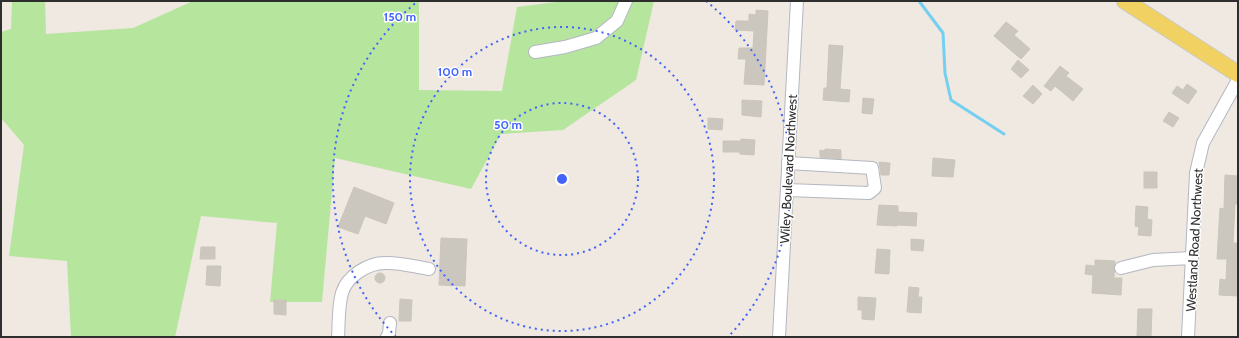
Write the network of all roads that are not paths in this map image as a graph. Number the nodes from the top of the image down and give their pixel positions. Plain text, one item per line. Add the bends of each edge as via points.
1 (626, 1) edge
2 (797, 1) edge
3 (1125, 1) edge
4 (535, 52) dead end
5 (1238, 74) edge
6 (1238, 80) edge
7 (788, 163) junction
8 (786, 190) junction
9 (1192, 258) junction
10 (1121, 268) dead end
11 (429, 269) dead end
12 (390, 323) dead end
13 (338, 337) edge
14 (387, 337) edge
15 (779, 337) edge
16 (1188, 337) edge

1 - 4 street via 616,21 596,38 566,48
2 - 7 street, Wiley Boulevard Northwest
3 - 5 main road
6 - 9 street, Westland Road Northwest via 1202,143 1196,173
7 - 8 street, Wiley Boulevard Northwest
7 - 8 street via 872,168 875,188 869,193
8 - 15 street, Wiley Boulevard Northwest
9 - 10 street via 1154,260
9 - 16 street, Westland Road Northwest
11 - 13 street via 386,263 369,266 357,274 342,293
12 - 14 street

